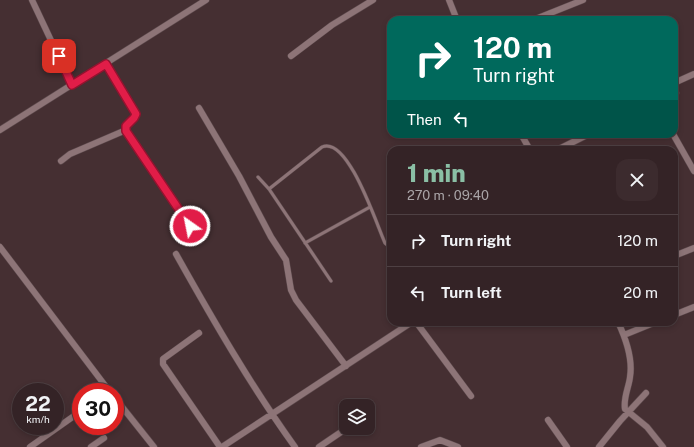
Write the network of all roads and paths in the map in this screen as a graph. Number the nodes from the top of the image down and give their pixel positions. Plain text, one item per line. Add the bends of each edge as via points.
1 (32, 0) edge
2 (206, 0) edge
3 (373, 0) edge
4 (449, 0) edge
5 (583, 0) edge
6 (455, 16) edge
7 (544, 16) edge
8 (291, 56) dead end
9 (106, 64) junction
10 (694, 74) edge
11 (678, 81) edge
12 (72, 85) junction
13 (199, 108) dead end
14 (0, 130) edge
15 (126, 130) junction
16 (581, 138) edge
17 (675, 138) edge
18 (565, 146) edge
19 (61, 160) dead end
20 (693, 167) edge
21 (258, 177) dead end
22 (270, 189) junction
23 (370, 207) junction
24 (190, 226) dead end
25 (305, 243) junction
26 (387, 245) edge
27 (0, 247) edge
28 (694, 248) edge
29 (176, 254) dead end
30 (678, 254) edge
31 (331, 281) dead end
32 (694, 307) edge
33 (678, 313) edge
34 (406, 326) edge
35 (419, 326) edge
36 (620, 326) edge
37 (646, 326) edge
38 (199, 333) dead end
39 (624, 335) junction
40 (346, 366) junction
41 (102, 383) edge
42 (646, 393) dead end
43 (471, 396) dead end
44 (124, 409) edge
45 (628, 412) junction
46 (271, 414) junction
47 (72, 417) edge
48 (548, 420) dead end
49 (339, 435) edge
50 (104, 438) dead end
51 (328, 445) edge
52 (30, 447) edge
53 (91, 447) edge
54 (154, 447) edge
55 (221, 447) edge
56 (295, 447) edge
57 (319, 447) edge
58 (422, 447) edge
59 (458, 447) edge
60 (567, 447) edge
61 (599, 447) edge
62 (663, 447) edge

1 - 12 street
2 - 9 street
3 - 8 street via 332,25
4 - 6 street
5 - 7 street
9 - 12 street
9 - 15 street via 136,114 126,126
10 - 11 street
12 - 14 street
13 - 40 street via 286,260 291,290 296,300
15 - 19 street
15 - 24 street
16 - 18 street
17 - 20 street
21 - 22 lane
22 - 23 lane via 322,147 330,146 337,149 355,174
22 - 25 lane
23 - 25 lane
23 - 26 lane
25 - 31 lane
27 - 41 street
28 - 30 street
29 - 46 street
32 - 33 street
34 - 40 street
35 - 43 street
36 - 39 street
37 - 39 street
38 - 55 street via 163,360 163,364
39 - 45 street via 631,362 631,376 624,404
40 - 46 street
42 - 45 street
44 - 54 street
45 - 61 street
45 - 62 street via 647,427
46 - 55 street
46 - 56 street
47 - 52 street
48 - 60 street
49 - 51 street
50 - 53 street
51 - 57 street
58 - 59 street via 440,440

